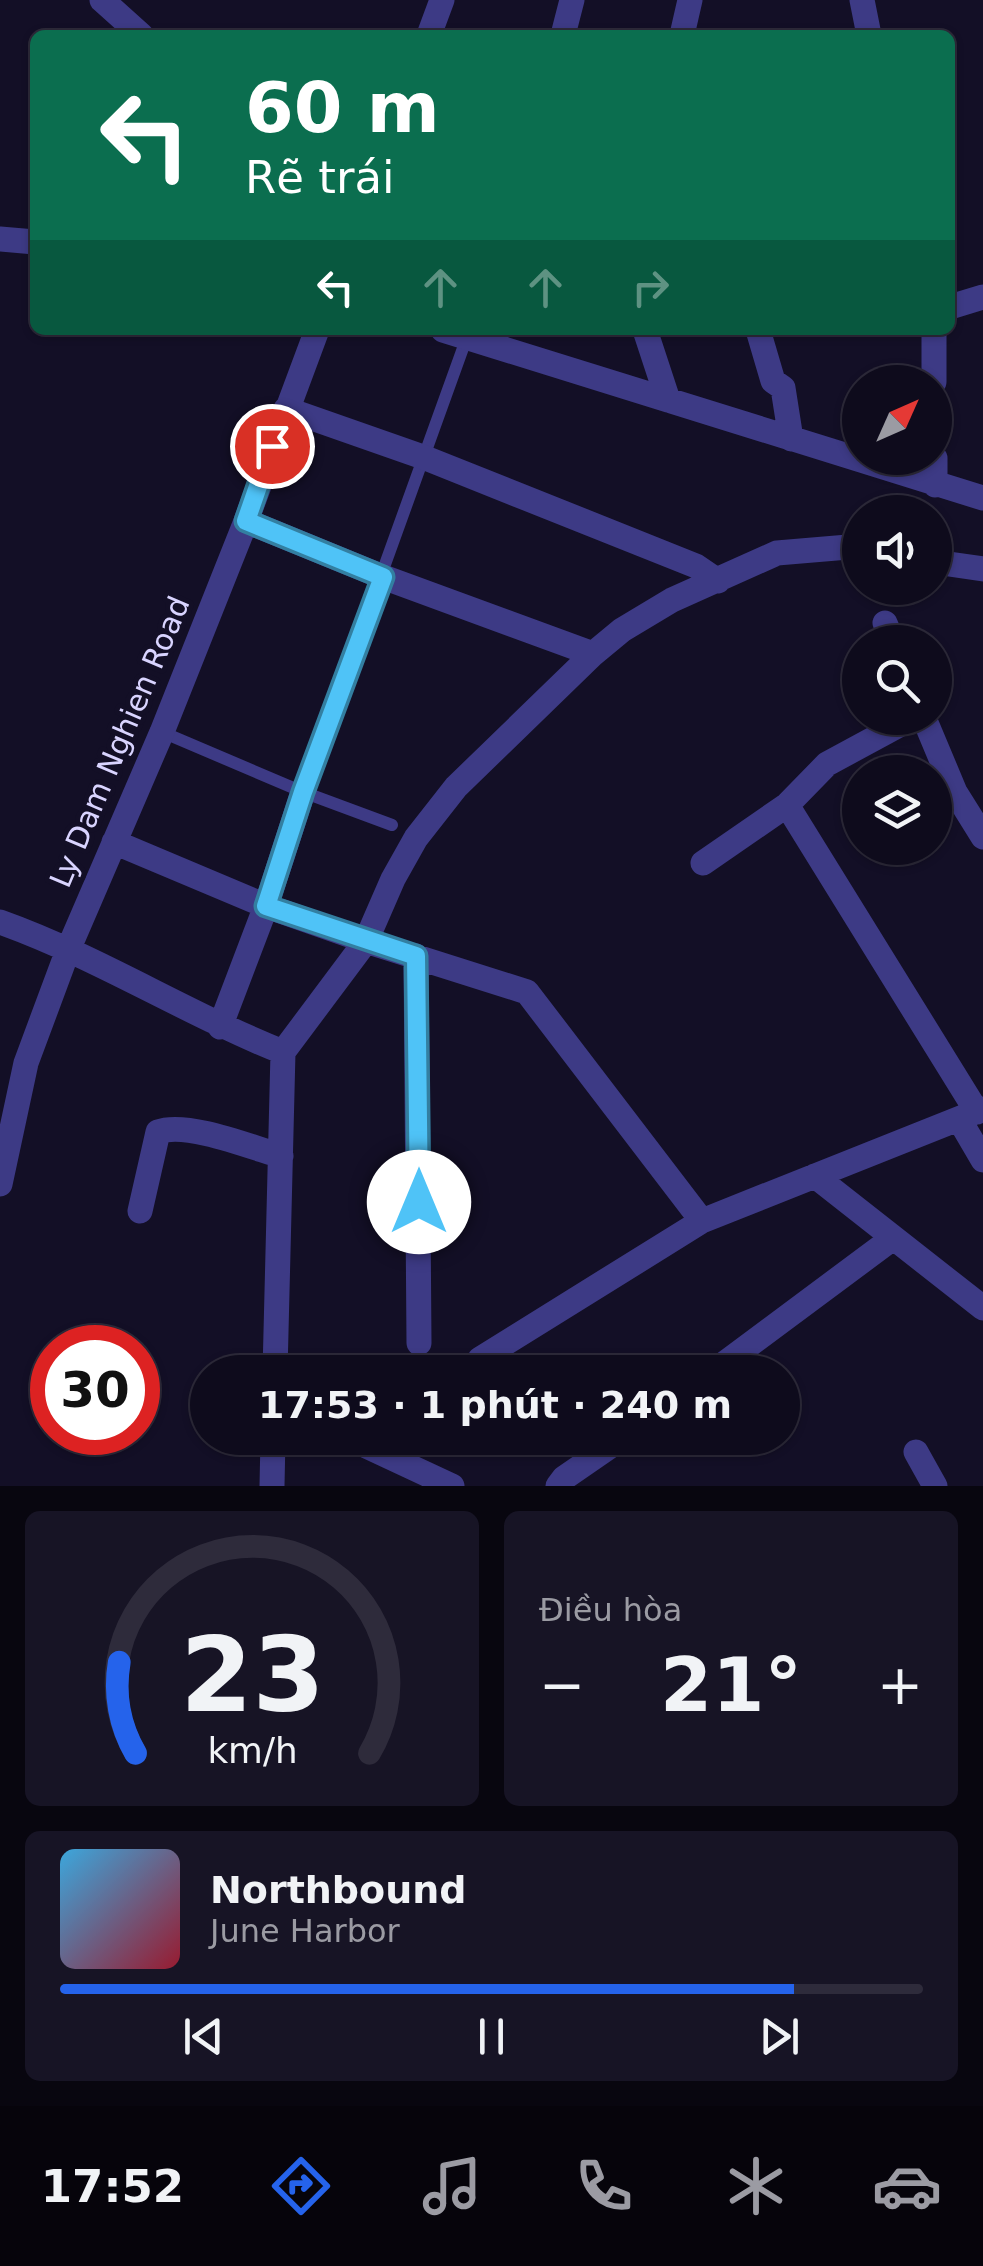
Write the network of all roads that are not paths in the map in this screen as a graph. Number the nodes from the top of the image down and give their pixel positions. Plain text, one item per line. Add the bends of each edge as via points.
1 (102, 0) edge
2 (442, 0) edge
3 (572, 0) edge
4 (690, 0) edge
5 (862, 0) edge
6 (135, 30) edge
7 (431, 30) edge
8 (564, 30) edge
9 (683, 30) edge
10 (869, 30) edge
11 (0, 238) edge
12 (30, 241) edge
13 (983, 297) edge
14 (955, 305) edge
15 (315, 335) edge
16 (455, 335) edge
17 (458, 335) edge
18 (647, 335) edge
19 (759, 335) edge
20 (934, 335) edge
21 (934, 365) edge
22 (668, 400) junction
23 (286, 409) junction
24 (791, 440) junction
25 (423, 458) junction
26 (935, 475) edge
27 (935, 484) junction
28 (983, 498) edge
29 (246, 521) junction
30 (842, 548) edge
31 (952, 564) edge
32 (983, 569) edge
33 (383, 577) junction
34 (718, 581) junction
35 (593, 654) junction
36 (162, 732) junction
37 (881, 735) edge
38 (931, 735) edge
39 (303, 792) junction
40 (787, 804) junction
41 (392, 825) dead end
42 (983, 838) edge
43 (114, 842) junction
44 (703, 862) dead end
45 (266, 906) junction
46 (0, 922) edge
47 (366, 941) junction
48 (68, 950) junction
49 (416, 956) junction
50 (220, 1027) junction
51 (283, 1052) junction
52 (973, 1113) edge
53 (281, 1156) junction
54 (983, 1160) edge
55 (814, 1176) junction
56 (0, 1184) edge
57 (140, 1211) dead end
58 (702, 1222) junction
59 (893, 1238) junction
60 (983, 1308) edge
61 (419, 1343) dead end
62 (275, 1355) edge
63 (486, 1355) edge
64 (736, 1355) edge
65 (916, 1452) dead end
66 (273, 1455) edge
67 (385, 1455) edge
68 (597, 1455) edge
69 (272, 1486) edge
70 (452, 1486) edge
71 (558, 1486) edge
72 (935, 1486) edge

1 - 6 street
2 - 7 street
3 - 8 street
4 - 9 street
5 - 10 street
11 - 12 street
13 - 14 street
15 - 23 street, Ly Dam Nghien Road
16 - 25 lane
17 - 22 street
18 - 22 street
19 - 24 street via 772,381 783,388
20 - 21 street
22 - 24 street
23 - 25 street
23 - 29 street, Ly Dam Nghien Road
24 - 27 street
25 - 33 lane
25 - 34 street via 696,566
26 - 27 street
27 - 28 street
29 - 33 street
29 - 36 street, Ly Dam Nghien Road
30 - 34 street via 777,553
31 - 32 street
33 - 35 street
33 - 39 lane
34 - 35 street via 672,600
35 - 47 street via 456,787 392,879
36 - 39 lane
36 - 43 street, Ly Dam Nghien Road
37 - 40 street via 827,764
38 - 42 street
39 - 41 lane
39 - 45 street
40 - 44 street
40 - 52 street
43 - 45 street
43 - 48 street, Ly Dam Nghien Road
45 - 47 street
45 - 50 street
46 - 48 street
47 - 49 street
47 - 51 street
48 - 50 street
48 - 56 street, Ly Dam Nghien Road via 26,1063
49 - 58 street via 527,992
49 - 61 street
50 - 51 street
51 - 53 street
52 - 54 street
52 - 55 street
53 - 57 street via 168,1128 158,1132
53 - 62 street
55 - 58 street
55 - 59 street
58 - 63 street
59 - 60 street
59 - 64 street
65 - 72 street
66 - 69 street
67 - 70 street
68 - 71 street

